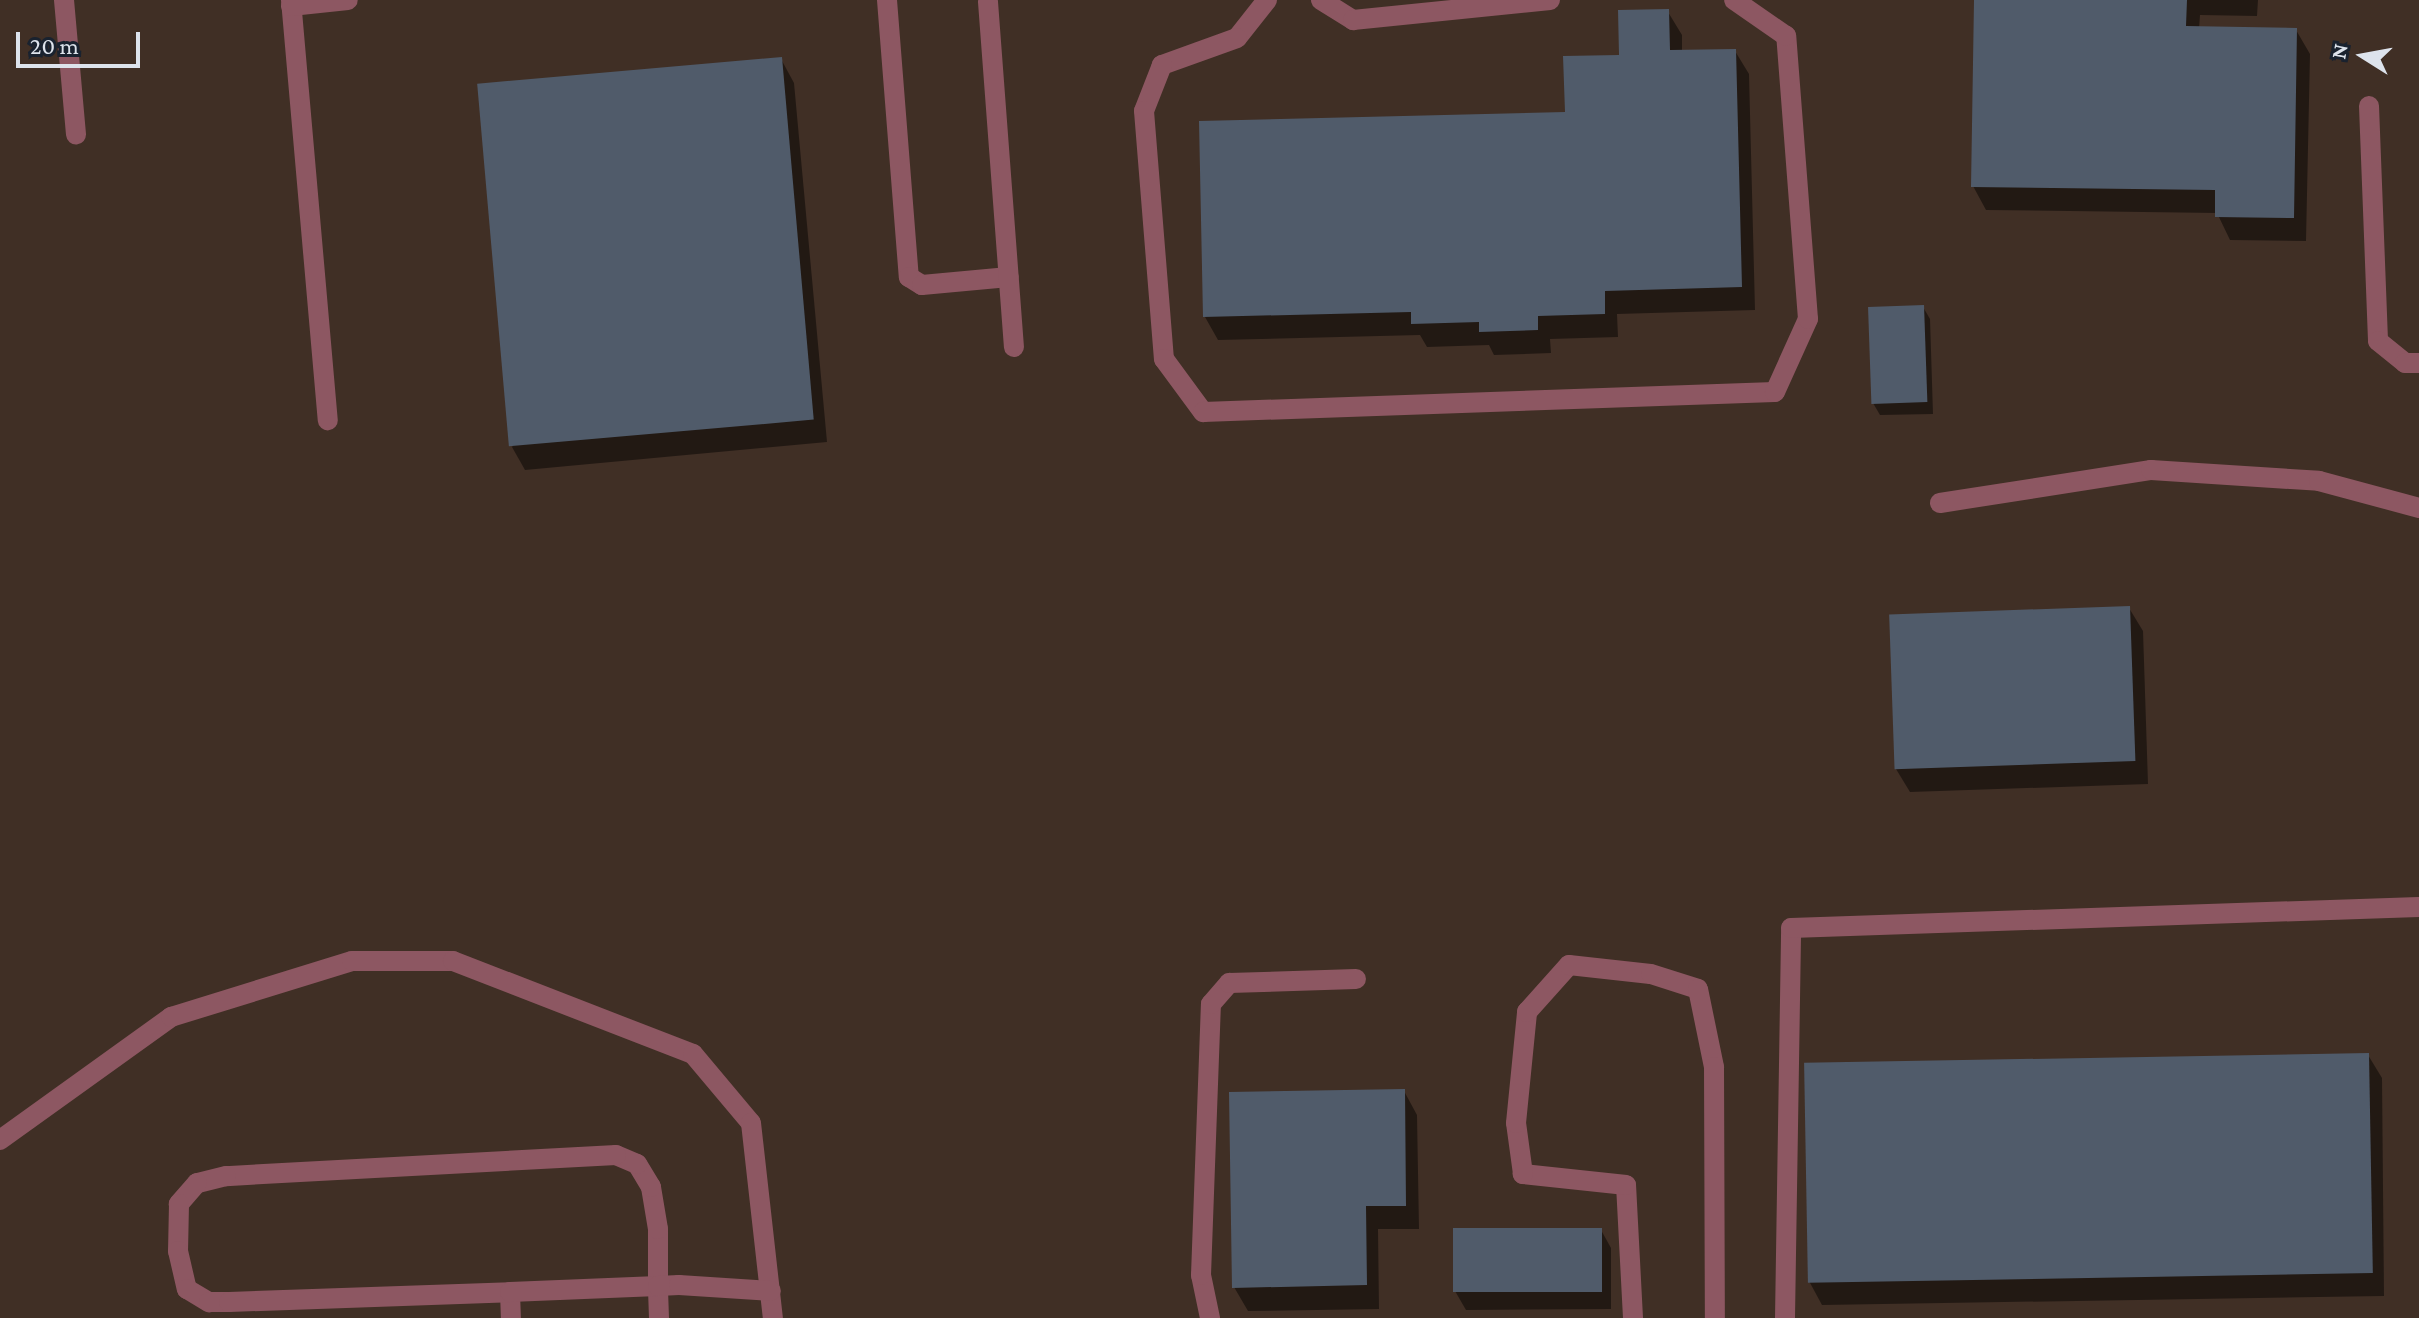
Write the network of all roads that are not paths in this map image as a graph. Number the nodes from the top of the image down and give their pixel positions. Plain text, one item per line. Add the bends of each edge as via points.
1 (64, 0) edge
2 (348, 0) edge
3 (887, 0) edge
4 (1267, 0) edge
5 (1321, 0) edge
6 (1550, 0) edge
7 (1734, 0) edge
8 (985, 1) edge
9 (291, 3) edge
10 (2369, 106) dead end
11 (76, 134) dead end
12 (1009, 277) junction
13 (1014, 347) dead end
14 (2419, 363) edge
15 (328, 420) dead end
16 (1940, 503) dead end
17 (2419, 508) edge
18 (2419, 907) edge
19 (1356, 979) dead end
20 (0, 1140) edge
21 (658, 1286) junction
22 (771, 1291) junction
23 (510, 1292) junction
24 (511, 1318) edge
25 (659, 1318) edge
26 (773, 1318) edge
27 (1210, 1318) edge
28 (1633, 1318) edge
29 (1715, 1318) edge
30 (1785, 1318) edge

1 - 11 lane
2 - 9 lane
3 - 12 lane via 909,277 922,285
4 - 7 lane via 1237,38 1162,65 1144,111 1164,359 1203,412 1775,392 1808,319 1786,36
5 - 6 lane via 1353,20
8 - 12 lane
9 - 15 lane
10 - 14 lane via 2378,341 2405,363
12 - 13 lane
16 - 17 lane via 2151,470 2319,481
18 - 30 lane via 1791,928
19 - 27 lane via 1229,983 1211,1004 1201,1275
20 - 22 lane via 171,1017 352,961 453,961 693,1054 751,1123
21 - 22 lane
21 - 23 lane
21 - 23 lane via 651,1187 637,1164 616,1155 226,1176 197,1183 179,1204 178,1251 187,1289 209,1302
21 - 25 lane
22 - 26 lane
23 - 24 lane
28 - 29 lane via 1626,1185 1523,1174 1516,1123 1527,1012 1569,965 1651,974 1698,989 1714,1067

